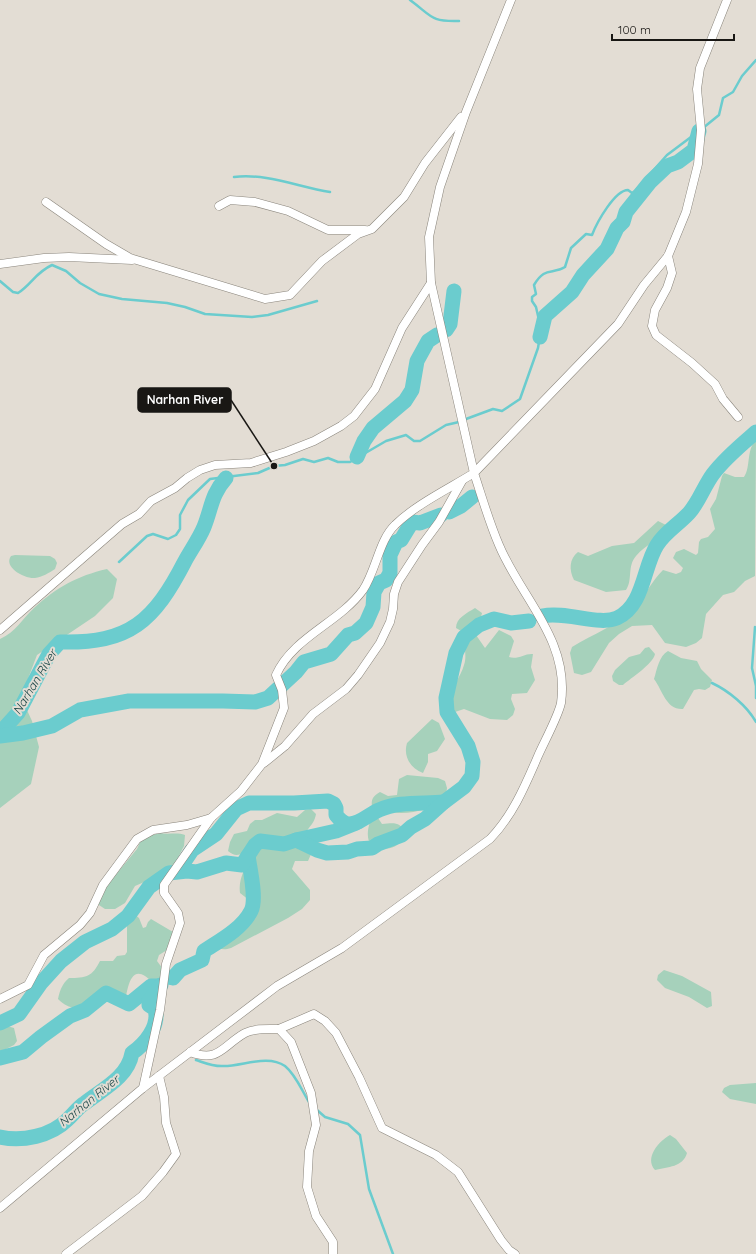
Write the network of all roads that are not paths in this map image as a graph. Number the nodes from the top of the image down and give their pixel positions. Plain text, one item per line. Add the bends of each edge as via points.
1 (511, 0) edge
2 (727, 0) edge
3 (466, 112) junction
4 (46, 202) dead end
5 (219, 206) dead end
6 (372, 230) junction
7 (668, 256) junction
8 (139, 260) junction
9 (0, 264) edge
10 (431, 283) junction
11 (738, 417) dead end
12 (474, 473) junction
13 (463, 480) junction
14 (0, 630) edge
15 (262, 764) junction
16 (211, 818) junction
17 (0, 999) edge
18 (279, 1029) junction
19 (190, 1052) junction
20 (158, 1076) junction
21 (143, 1088) junction
22 (0, 1208) edge
23 (66, 1254) edge
24 (333, 1254) edge
25 (515, 1254) edge

1 - 3 street
2 - 7 street via 700,68 697,89 701,130 698,164 686,212
3 - 6 street via 425,164 404,197
3 - 10 street via 440,187 429,237
4 - 8 street via 106,244
5 - 6 street via 230,200 255,202 288,211 328,230
6 - 8 street via 358,234 322,260 290,295 282,298 265,299 252,296
7 - 11 street via 672,273 655,310 652,326 656,336 716,384
7 - 12 street via 644,285 618,324
8 - 9 street via 69,257
10 - 12 street
10 - 14 street via 402,328 375,389 345,423 297,449 251,463 215,465 200,470 151,501 140,514 122,524
12 - 13 street
12 - 19 street via 499,546 548,630 559,658 560,704 521,796 503,826 490,839 342,948 277,986
13 - 15 street via 439,522 398,582 390,622 380,643 358,676 346,689 313,714 285,746
13 - 15 street via 404,516 394,526 362,590 339,615 295,648 282,662 276,675 282,690 284,708
15 - 16 street via 241,791
16 - 17 street via 153,830 137,839 103,885 90,913 80,925 44,955 28,984
16 - 21 street via 164,885 164,893 178,913 180,923 166,964 160,1010
18 - 19 street via 257,1029 246,1033 211,1057
18 - 24 street via 291,1042 311,1093 316,1125 308,1151 307,1187 311,1206 333,1242
18 - 25 street via 314,1014 325,1021 336,1033 382,1128 436,1155 458,1172 500,1240
19 - 20 street
20 - 21 street
20 - 23 street via 164,1097 166,1123 176,1154 142,1196
21 - 22 street

